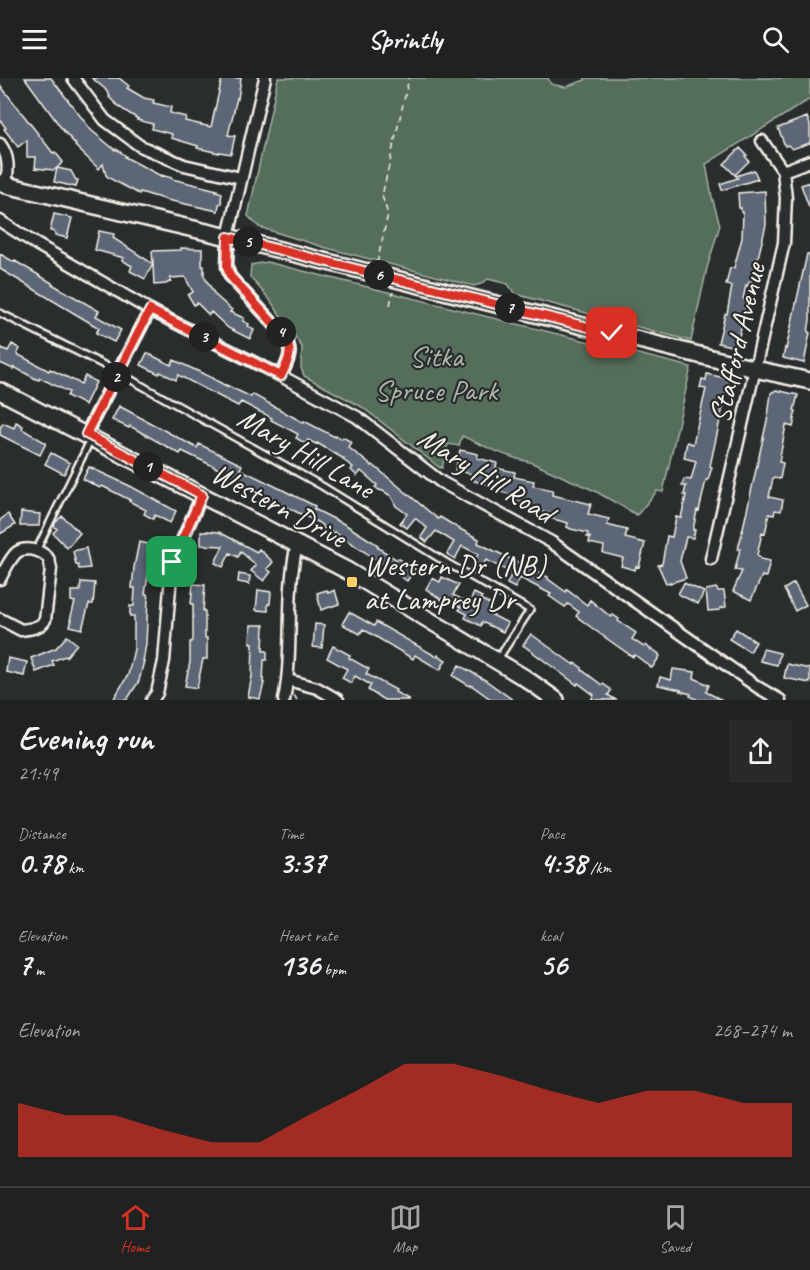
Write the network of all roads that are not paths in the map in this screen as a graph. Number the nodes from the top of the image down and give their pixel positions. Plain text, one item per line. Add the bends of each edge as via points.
1 (73, 78) edge
2 (265, 78) edge
3 (762, 141) dead end
4 (0, 144) edge
5 (810, 161) edge
6 (783, 171) junction
7 (241, 178) junction
8 (3, 184) edge
9 (0, 221) edge
10 (228, 237) junction
11 (150, 310) junction
12 (0, 312) edge
13 (756, 369) junction
14 (118, 372) junction
15 (281, 376) junction
16 (810, 381) edge
17 (0, 391) edge
18 (88, 436) junction
19 (202, 495) junction
20 (297, 544) junction
21 (36, 550) junction
22 (711, 559) dead end
23 (0, 579) edge
24 (0, 619) edge
25 (496, 661) junction
26 (288, 680) junction
27 (289, 697) edge
28 (152, 700) edge
29 (338, 700) edge
30 (556, 700) edge
31 (780, 700) edge

1 - 7 street via 105,120 140,146 184,165
2 - 7 street
3 - 6 street, Stafford Avenue
4 - 8 street via 8,165
5 - 6 street
6 - 13 street, Stafford Avenue via 784,243
7 - 10 street
8 - 10 main road
9 - 11 street, Mary Hill Road
10 - 13 main road
10 - 15 street via 230,276 288,342 290,356
11 - 14 street
11 - 15 street, Mary Hill Road
12 - 14 lane, Mary Hill Lane
13 - 16 main road
13 - 22 street, Stafford Avenue
14 - 18 street
14 - 25 lane, Mary Hill Lane via 322,486 530,610
15 - 31 street, Mary Hill Road via 357,417 441,482 551,542
17 - 18 main road, Western Drive
18 - 19 main road, Western Drive
18 - 21 lane
19 - 20 main road, Western Drive
19 - 28 street via 172,562 164,661
20 - 25 main road, Western Drive
20 - 26 street via 292,566
21 - 23 street via 18,551
21 - 24 street via 46,556 51,569 44,623 21,630
25 - 30 main road, Western Drive
26 - 27 street
26 - 29 street

